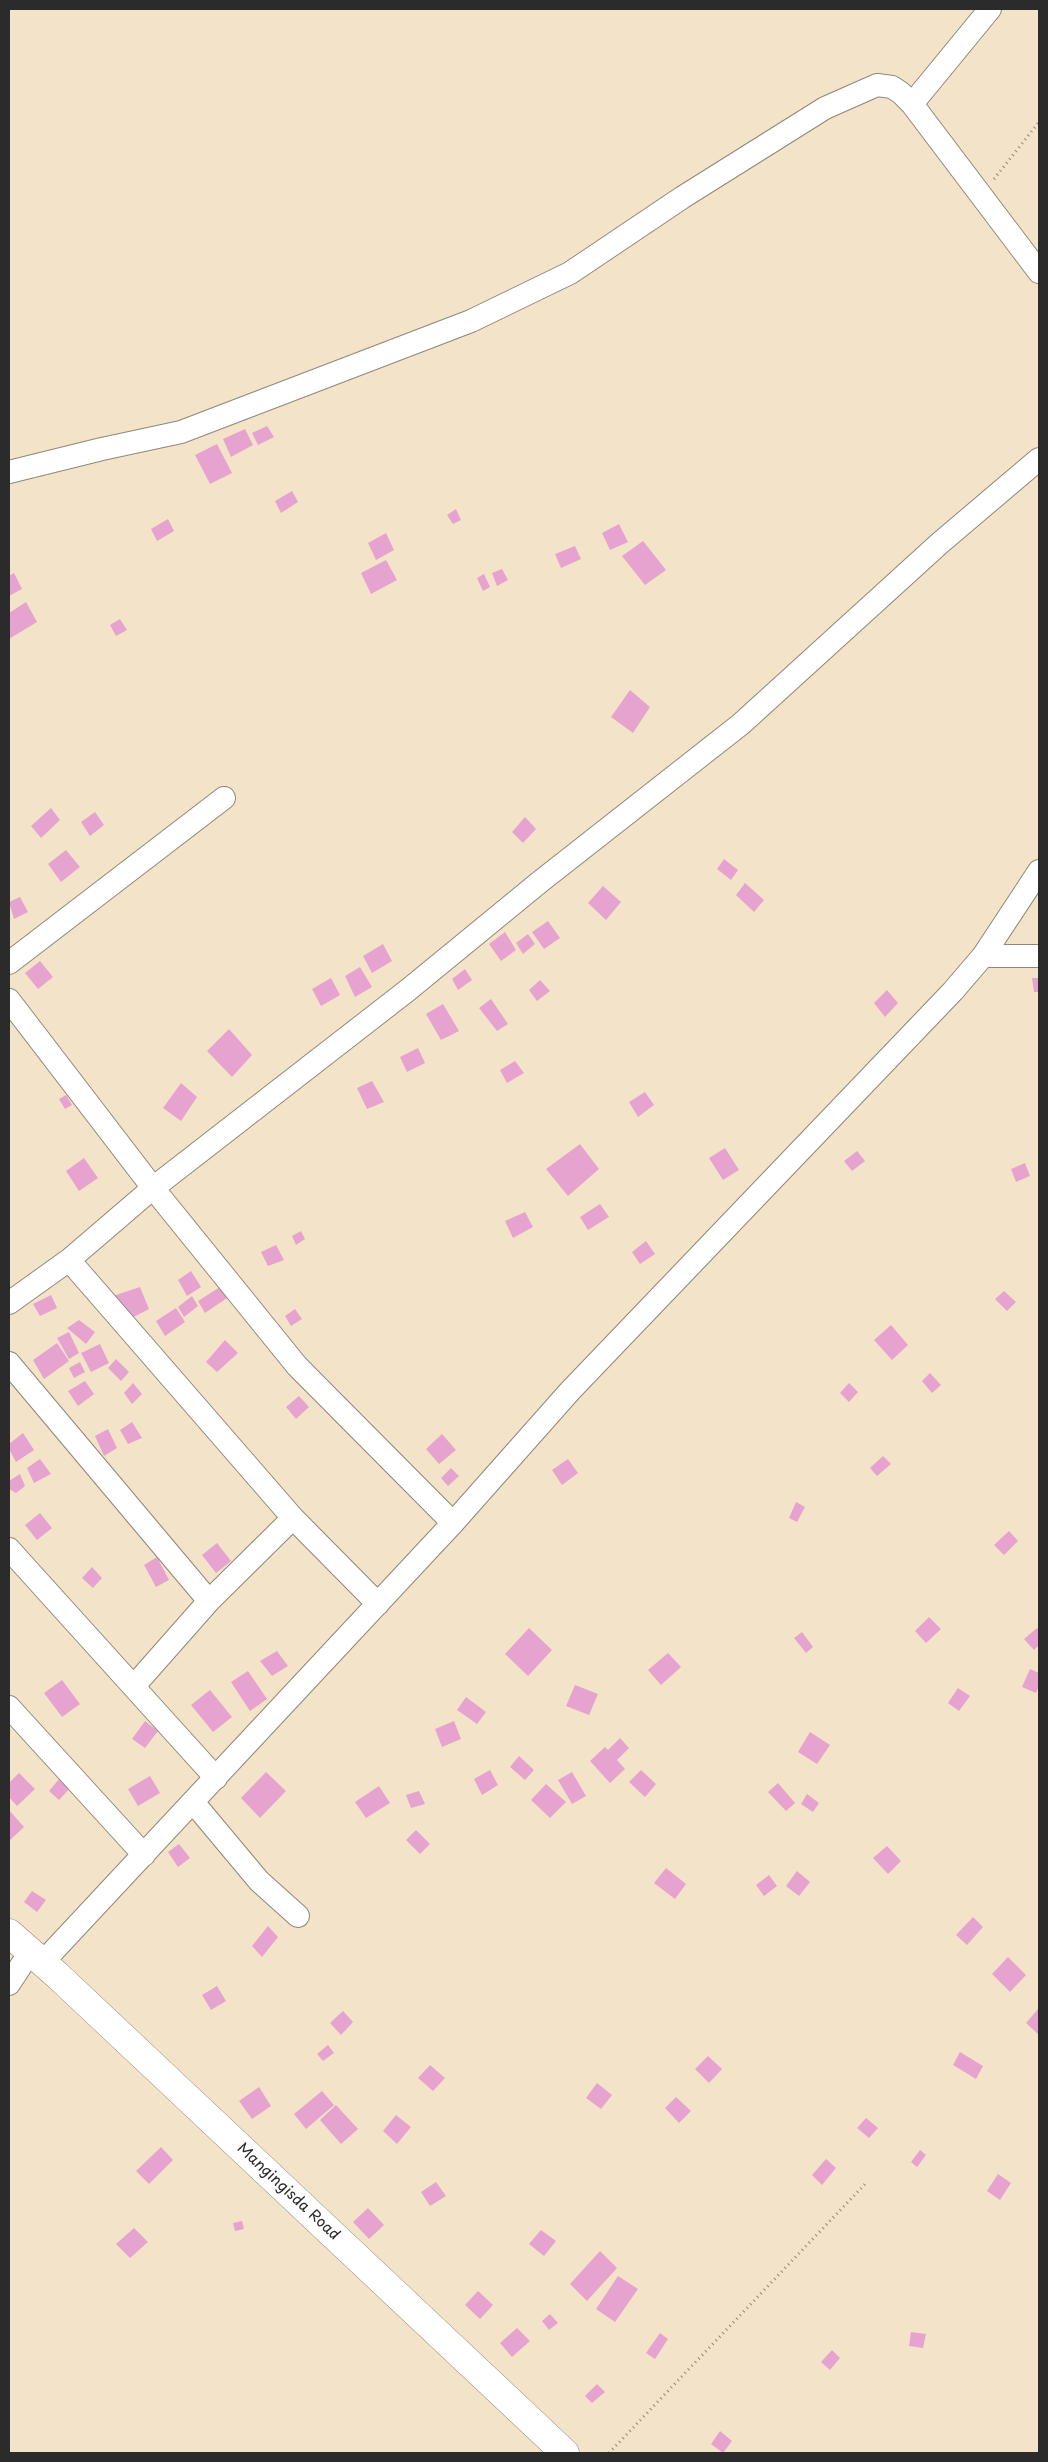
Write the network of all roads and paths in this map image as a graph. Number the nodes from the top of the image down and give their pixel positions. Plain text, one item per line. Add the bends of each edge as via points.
1 (990, 9) edge
2 (912, 104) junction
3 (1039, 122) edge
4 (981, 196) junction
5 (1039, 272) edge
6 (1039, 459) edge
7 (9, 472) edge
8 (224, 798) dead end
9 (1039, 871) edge
10 (983, 956) junction
11 (1039, 956) edge
12 (9, 963) edge
13 (9, 1000) edge
14 (153, 1188) junction
15 (69, 1260) junction
16 (9, 1303) edge
17 (9, 1363) edge
18 (293, 1518) junction
19 (453, 1523) junction
20 (9, 1549) edge
21 (209, 1601) junction
22 (378, 1604) junction
23 (134, 1686) junction
24 (9, 1707) edge
25 (216, 1778) junction
26 (193, 1802) junction
27 (144, 1855) junction
28 (298, 1916) dead end
29 (9, 1933) edge
30 (36, 1957) junction
31 (9, 1984) edge
32 (867, 2182) dead end
33 (565, 2453) edge
34 (609, 2453) edge

1 - 2 street
2 - 4 street
2 - 7 street via 892,87 877,85 826,108 570,272 471,322 181,432
3 - 4 path
4 - 5 street
6 - 14 street via 940,543 740,724 408,990
8 - 12 street
9 - 10 street
10 - 11 street
10 - 19 street via 570,1391
13 - 14 street
14 - 15 street
14 - 19 street via 297,1366
15 - 16 street
15 - 18 street
17 - 21 street
18 - 21 street
18 - 22 street
19 - 22 street
20 - 23 street
21 - 23 street
22 - 25 street
23 - 25 street
24 - 27 street
25 - 26 street
26 - 27 street
26 - 28 street via 259,1881
27 - 30 street
29 - 30 street, Mangingisda Road
30 - 31 street
30 - 33 street, Mangingisda Road
32 - 34 path

